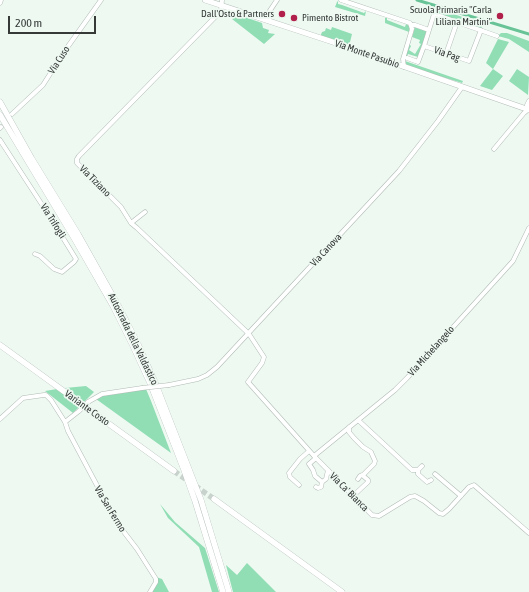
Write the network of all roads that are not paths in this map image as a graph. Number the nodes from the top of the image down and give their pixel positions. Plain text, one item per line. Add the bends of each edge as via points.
1 (1, 0) edge
2 (101, 0) edge
3 (205, 0) edge
4 (222, 0) edge
5 (277, 0) edge
6 (341, 0) edge
7 (0, 3) edge
8 (222, 6) junction
9 (269, 12) junction
10 (259, 17) junction
11 (269, 21) junction
12 (457, 22) junction
13 (411, 25) junction
14 (429, 30) junction
15 (481, 30) junction
16 (497, 36) dead end
17 (424, 46) junction
18 (446, 54) junction
19 (405, 57) junction
20 (396, 64) junction
21 (404, 67) junction
22 (462, 87) junction
23 (0, 102) edge
24 (528, 102) edge
25 (519, 106) junction
26 (529, 110) edge
27 (12, 114) dead end
28 (0, 115) edge
29 (0, 140) edge
30 (494, 150) dead end
31 (145, 212) dead end
32 (131, 223) junction
33 (529, 228) edge
34 (35, 254) dead end
35 (249, 334) junction
36 (0, 345) edge
37 (0, 419) edge
38 (358, 420) junction
39 (65, 422) junction
40 (349, 427) junction
41 (309, 451) junction
42 (315, 457) junction
43 (422, 466) dead end
44 (328, 470) junction
45 (418, 470) junction
46 (174, 471) tunnel mouth
47 (435, 474) dead end
48 (363, 475) junction
49 (358, 479) dead end
50 (431, 480) dead end
51 (322, 482) junction
52 (299, 485) dead end
53 (316, 487) dead end
54 (353, 496) junction
55 (461, 496) junction
56 (214, 499) tunnel mouth
57 (529, 533) edge
58 (150, 592) edge
59 (223, 592) edge
60 (229, 592) edge
61 (342, 592) edge

1 - 7 street
2 - 27 street, Via Cuso via 43,85
3 - 8 main road, Via Monte Pasubio
4 - 8 street
5 - 9 street
6 - 13 street
8 - 10 main road, Via Monte Pasubio
8 - 32 street, Via Tiziano via 221,11 77,159 77,163 125,211
9 - 10 street
9 - 11 street
10 - 11 main road, Via Monte Pasubio
11 - 20 main road, Via Monte Pasubio
12 - 14 street, Via Pag via 434,14
12 - 15 street, Via Pag
12 - 18 street
13 - 14 street
13 - 19 street
14 - 17 street, Via Pag
15 - 16 street, Via Pag
15 - 18 street, Via Pag via 469,62
17 - 18 street, Via Pag
17 - 19 street, Via Pag via 418,62
19 - 20 street
19 - 21 street via 402,61
20 - 21 main road, Via Monte Pasubio
21 - 22 main road, Via Monte Pasubio
22 - 25 main road, Via Monte Pasubio
22 - 35 street, Via Canova via 399,171
23 - 60 highway, Autostrada della Valdastico via 78,234 138,344 194,480
24 - 25 street
24 - 26 street
25 - 26 main road, Via Monte Pasubio
26 - 30 street
28 - 59 highway, Autostrada della Valdastico via 74,238 133,346 150,383 195,501
29 - 34 street, Via Trifogli via 76,259 62,272
31 - 32 street
32 - 35 street, Via Tiziano
33 - 38 street, Via Michelangelo via 516,257 503,272 408,377
35 - 39 street, Via Canova, bridge via 207,375 169,385 102,394 88,402
35 - 41 street, Via Ca' Bianca via 264,357 261,366 248,382
36 - 46 highway, Variante Costo
37 - 39 street via 23,398 46,395
38 - 40 street, Via Michelangelo
38 - 45 street via 412,470
39 - 58 street, Via San Fermo via 111,514 156,579
40 - 42 street, Via Michelangelo
40 - 48 street via 352,436 371,452 375,461
41 - 42 street, Via Ca' Bianca
41 - 52 street via 289,473
42 - 44 street, Via Ca' Bianca
42 - 51 street via 308,464
43 - 45 street
44 - 51 street via 326,479
44 - 54 street, Via Ca' Bianca
45 - 50 street via 418,474 427,482
47 - 55 street
48 - 49 street
48 - 54 street via 368,482
51 - 53 street via 321,487
54 - 55 street, Via Ca' Bianca via 377,517 412,496 420,498 435,511 443,514
55 - 57 street, Via Ca' Bianca via 469,487 476,486
56 - 61 highway

